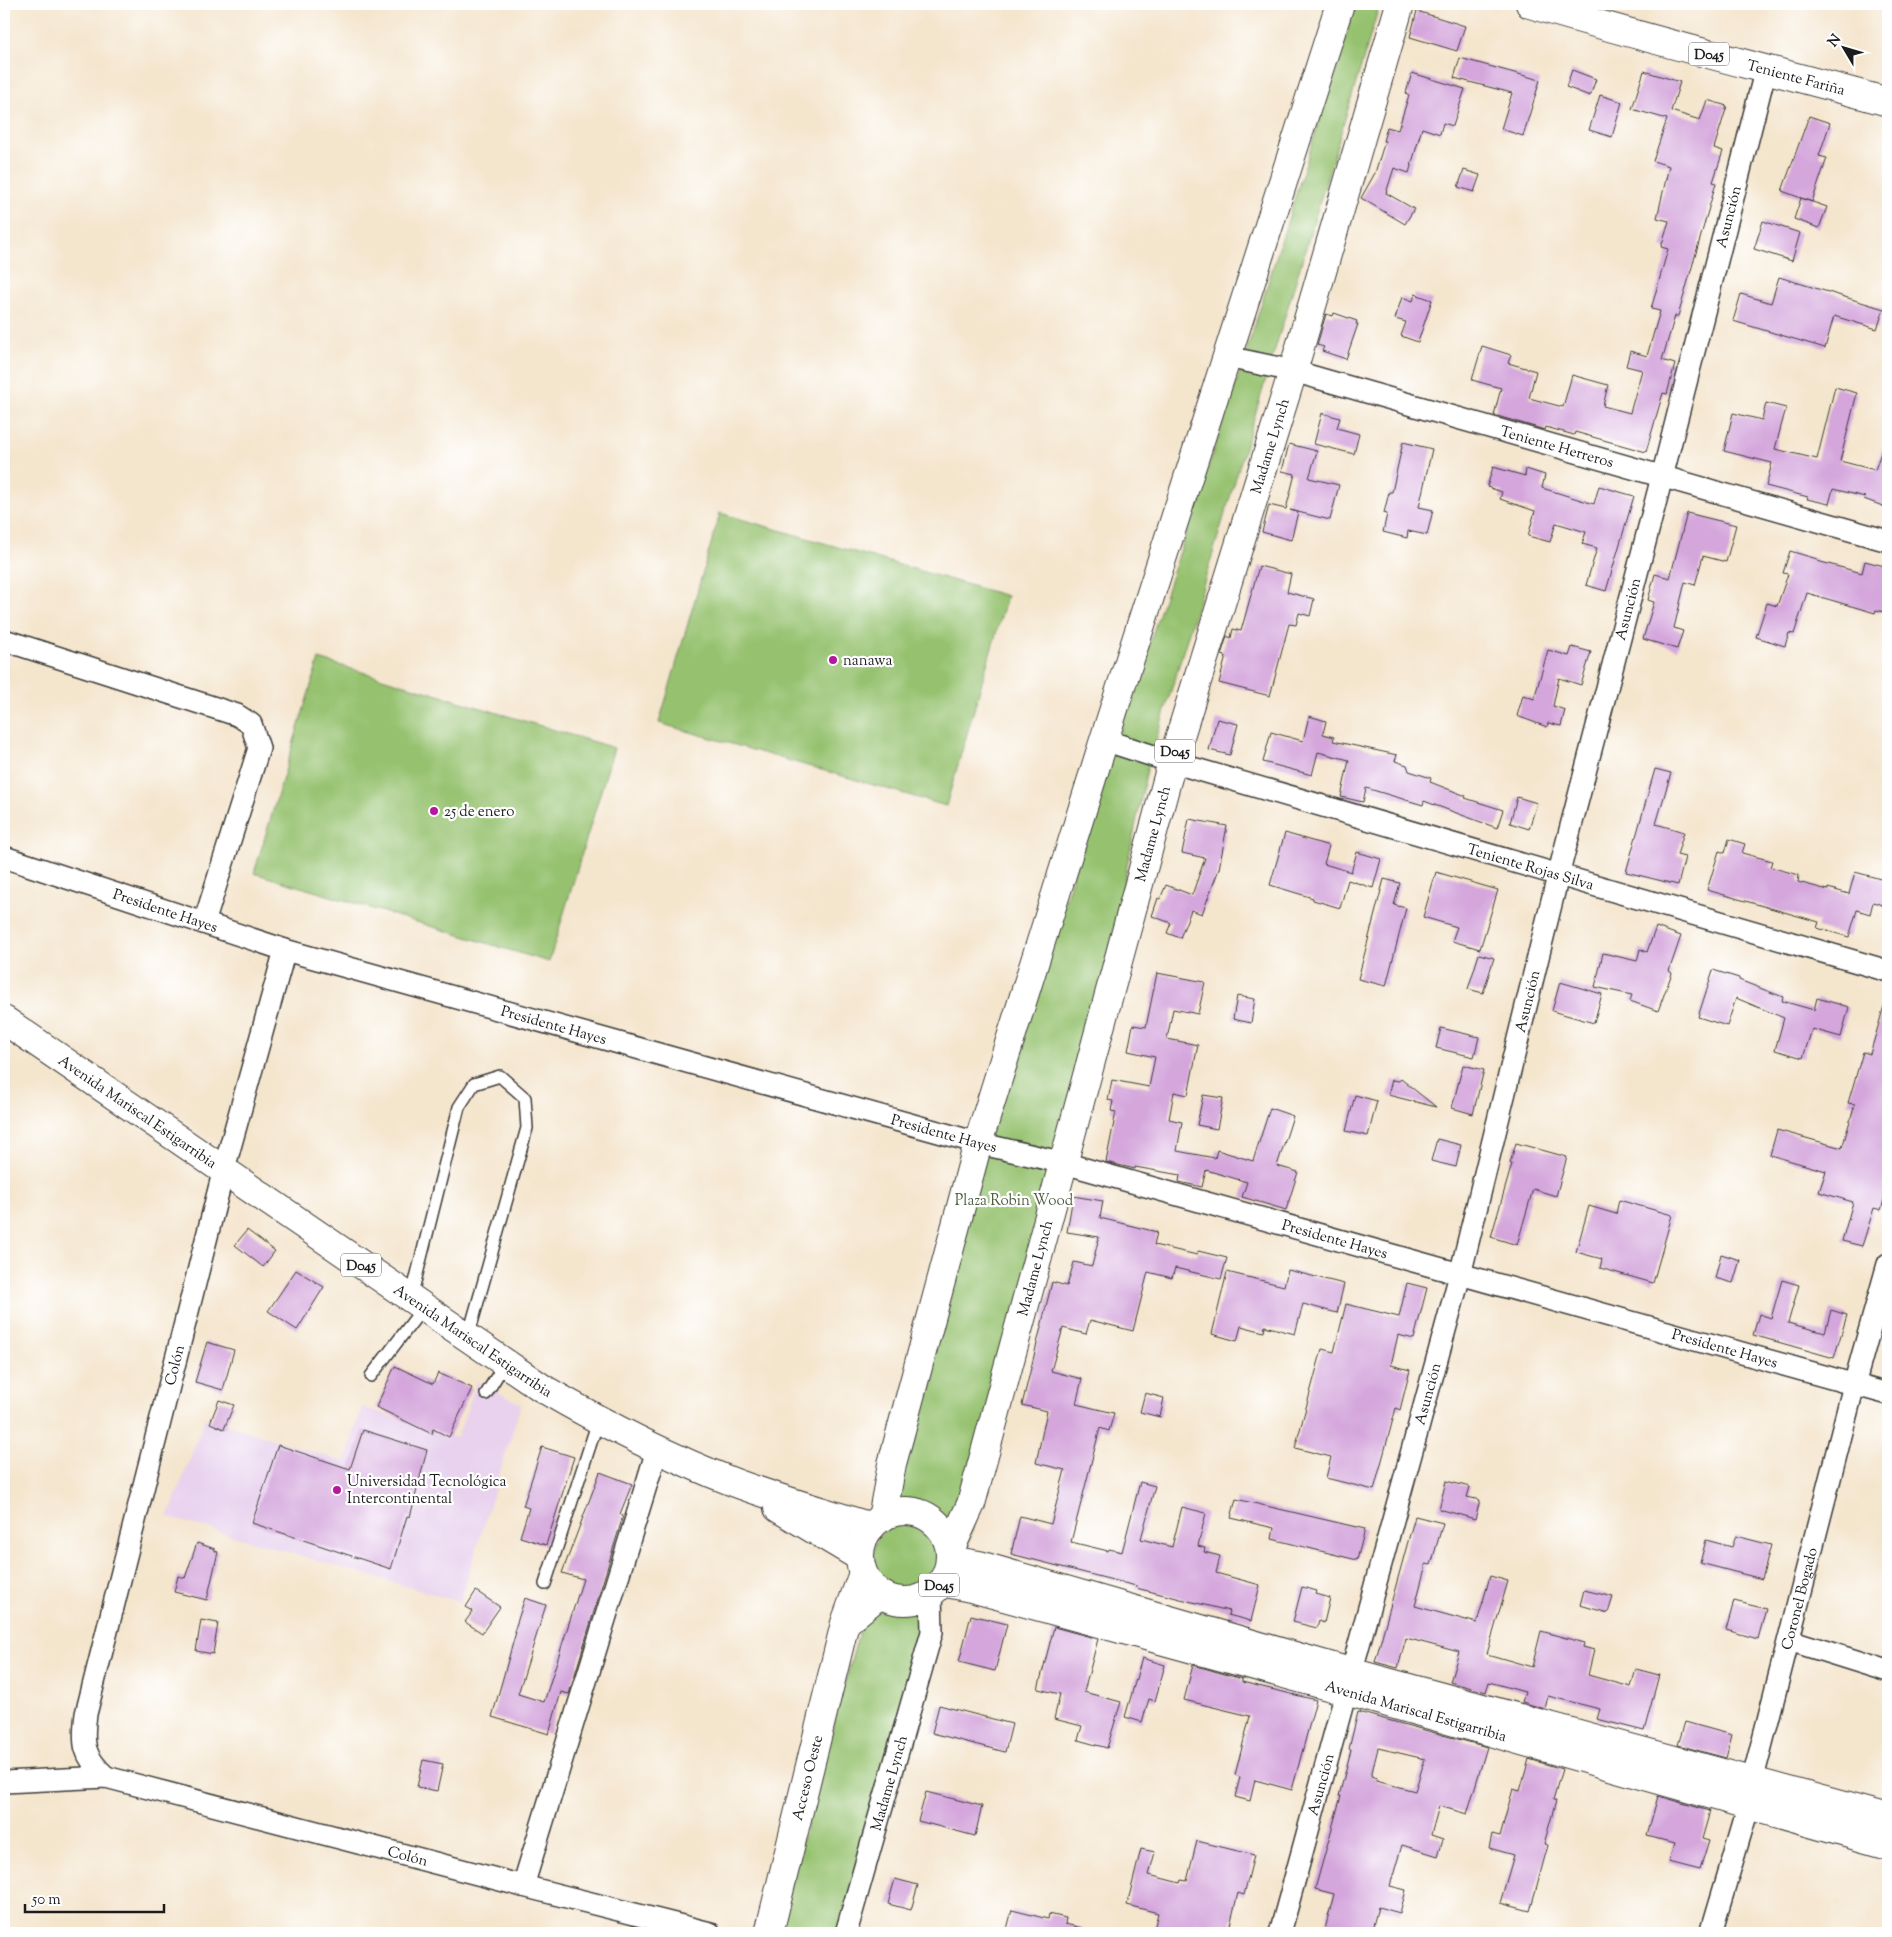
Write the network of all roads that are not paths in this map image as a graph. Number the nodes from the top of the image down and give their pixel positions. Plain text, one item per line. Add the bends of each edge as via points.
1 (1340, 4) edge
2 (1400, 4) edge
3 (1530, 4) edge
4 (1766, 68) junction
5 (1888, 102) edge
6 (1227, 357) junction
7 (1293, 371) junction
8 (1662, 477) junction
9 (1888, 540) edge
10 (4, 640) edge
11 (1104, 740) junction
12 (1172, 762) junction
13 (4, 857) edge
14 (1558, 876) junction
15 (204, 923) junction
16 (285, 950) junction
17 (1888, 971) edge
18 (4, 1020) edge
19 (978, 1143) junction
20 (1064, 1163) junction
21 (224, 1169) junction
22 (1888, 1264) edge
23 (1460, 1276) junction
24 (417, 1303) junction
25 (468, 1338) junction
26 (505, 1364) junction
27 (371, 1376) dead end
28 (1854, 1385) junction
29 (486, 1394) dead end
30 (1888, 1394) edge
31 (598, 1421) junction
32 (657, 1450) junction
33 (734, 1482) junction
34 (876, 1522) junction
35 (862, 1565) junction
36 (938, 1577) junction
37 (545, 1584) dead end
38 (880, 1594) junction
39 (845, 1623) junction
40 (1789, 1640) junction
41 (1888, 1672) edge
42 (1348, 1682) junction
43 (106, 1777) junction
44 (4, 1782) edge
45 (1751, 1794) junction
46 (1888, 1818) edge
47 (1888, 1845) edge
48 (523, 1886) junction
49 (710, 1933) edge
50 (769, 1933) edge
51 (846, 1933) edge
52 (1280, 1933) edge
53 (1711, 1933) edge

1 - 6 main road
2 - 7 main road, Madame Lynch / D045
3 - 4 main road, Teniente Fariña / D045 via 1615,30
4 - 5 main road, Teniente Fariña / D045
4 - 8 street, Asunción
6 - 7 street, Teniente Herreros
6 - 11 main road
7 - 8 street, Teniente Herreros
7 - 12 main road, Madame Lynch / D045
8 - 9 street, Teniente Herreros
8 - 14 street, Asunción
10 - 15 street via 237,715 251,724 259,748
11 - 12 street, Teniente Rojas Silva
11 - 19 main road
12 - 14 street, Teniente Rojas Silva
12 - 20 main road, Madame Lynch / D045
13 - 15 street, Presidente Hayes
14 - 17 street, Teniente Rojas Silva
14 - 23 street, Asunción
15 - 16 street, Presidente Hayes
16 - 19 street, Presidente Hayes
16 - 21 street, Colón
18 - 21 main road, Avenida Mariscal Estigarribia / D045
19 - 20 street, Presidente Hayes
19 - 34 main road
20 - 23 street, Presidente Hayes
20 - 36 main road, Madame Lynch / D045 via 972,1504
21 - 24 main road, Avenida Mariscal Estigarribia / D045
21 - 43 street, Colón via 86,1714 86,1751 93,1765
22 - 28 street, Coronel Bogado
23 - 28 street, Presidente Hayes
23 - 42 street, Asunción
24 - 25 main road, Avenida Mariscal Estigarribia / D045
24 - 25 lane via 460,1106 474,1084 500,1076 524,1098 527,1128
24 - 27 lane
25 - 26 main road, Avenida Mariscal Estigarribia / D045
26 - 29 lane
26 - 31 main road, Avenida Mariscal Estigarribia / D045
28 - 30 street, Presidente Hayes
28 - 40 street, Coronel Bogado
31 - 32 main road, Avenida Mariscal Estigarribia / D045
31 - 37 lane
32 - 33 main road, Avenida Mariscal Estigarribia / D045
32 - 48 street
33 - 34 main road, Avenida Mariscal Estigarribia / D045
33 - 35 main road, Avenida Mariscal Estigarribia / D045
34 - 35 main road via 861,1546
34 - 36 main road via 900,1511 931,1519 942,1530
35 - 38 main road, D045 via 867,1581
35 - 39 main road, Acceso Oeste
36 - 38 main road, D045 via 898,1601
36 - 42 main road, Avenida Mariscal Estigarribia
36 - 51 street, Madame Lynch via 932,1632
38 - 39 main road
39 - 50 main road, Acceso Oeste
40 - 41 street
40 - 45 street, Coronel Bogado
42 - 45 main road, Avenida Mariscal Estigarribia
42 - 52 street, Asunción
43 - 44 street, Colón
43 - 48 street, Colón
45 - 46 main road, Avenida Mariscal Estigarribia
45 - 47 main road, Avenida Mariscal Estigarribia
45 - 53 street, Coronel Bogado
48 - 49 street, Colón

